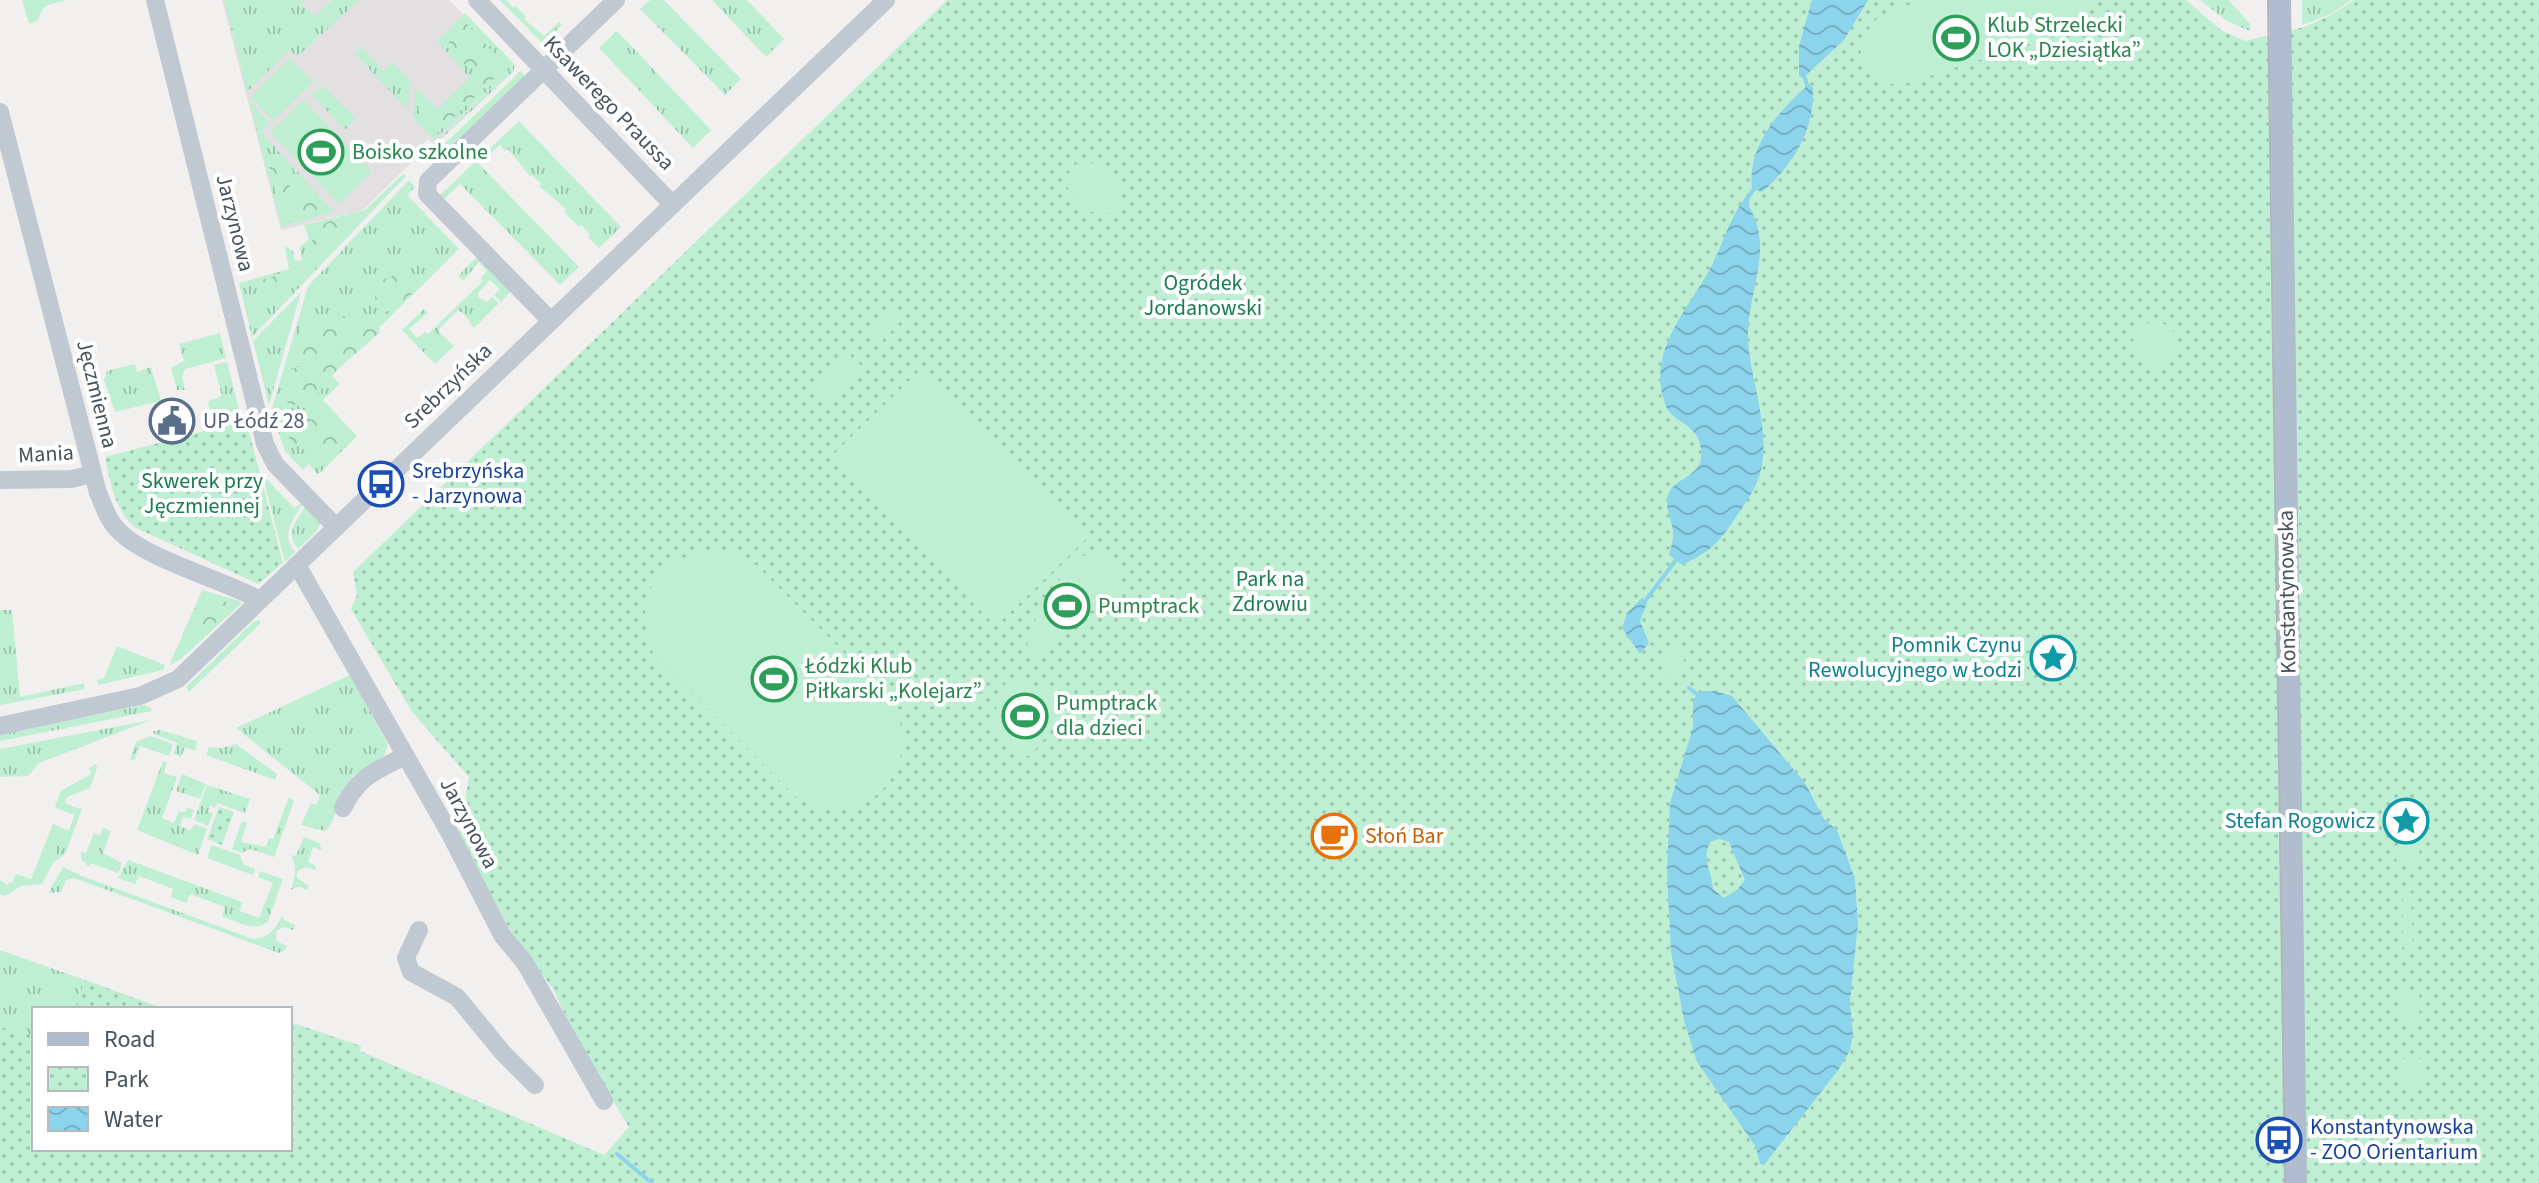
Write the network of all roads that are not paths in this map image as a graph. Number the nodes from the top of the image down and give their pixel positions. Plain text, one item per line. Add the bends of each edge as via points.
1 (155, 0) edge
2 (477, 0) edge
3 (616, 0) edge
4 (886, 0) edge
5 (2280, 0) edge
6 (543, 70) junction
7 (0, 112) edge
8 (672, 204) junction
9 (551, 321) junction
10 (93, 474) junction
11 (0, 480) edge
12 (336, 527) junction
13 (297, 565) junction
14 (260, 600) junction
15 (0, 726) edge
16 (405, 756) junction
17 (343, 808) dead end
18 (419, 930) dead end
19 (535, 1085) dead end
20 (604, 1101) dead end
21 (2296, 1183) edge

1 - 12 street, Jarzynowa via 268,451
2 - 6 street, Ksawerego Praussa
3 - 6 street
4 - 8 street, Srebrzyńska
5 - 21 main road, Konstantynowska
6 - 8 street, Ksawerego Praussa
6 - 9 street via 426,186 427,194
7 - 10 street, Jęczmienna
8 - 9 street, Srebrzyńska
9 - 12 street, Srebrzyńska
10 - 11 street, Mania
10 - 14 street, Jęczmienna via 106,513 126,538
12 - 13 street, Srebrzyńska
13 - 14 street, Srebrzyńska
13 - 16 street, Jarzynowa
14 - 15 street, Srebrzyńska via 167,686
16 - 17 street via 366,775
16 - 20 street, Jarzynowa via 502,935 525,963
18 - 19 street via 406,958 411,972 457,997

